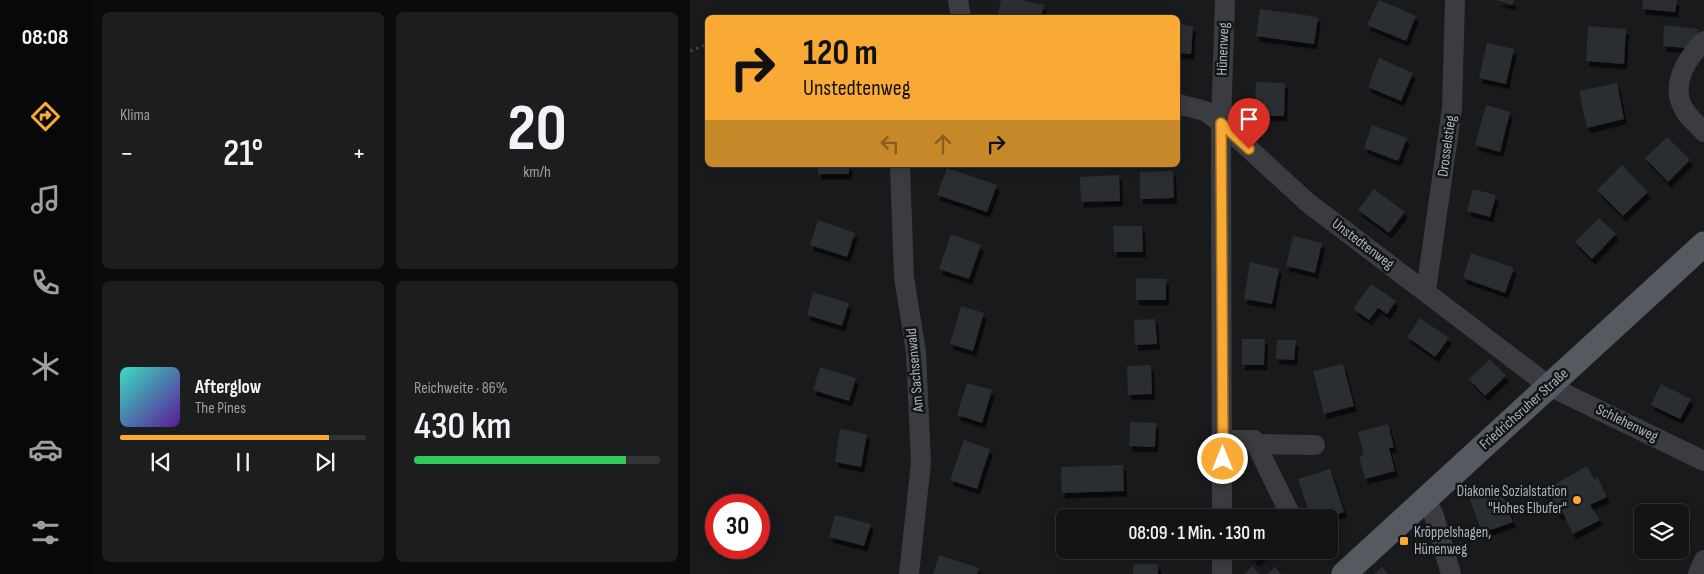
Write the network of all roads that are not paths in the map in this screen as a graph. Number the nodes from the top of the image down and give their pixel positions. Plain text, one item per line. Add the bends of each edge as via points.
1 (958, 0) edge
2 (1225, 0) edge
3 (1456, 0) edge
4 (960, 15) edge
5 (1704, 41) edge
6 (1180, 105) edge
7 (1221, 123) junction
8 (1704, 132) edge
9 (900, 167) edge
10 (1704, 244) edge
11 (1426, 291) junction
12 (1549, 386) junction
13 (1223, 440) junction
14 (1256, 444) junction
15 (1315, 445) dead end
16 (1704, 461) edge
17 (1426, 499) junction
18 (1222, 509) edge
19 (1288, 509) edge
20 (1222, 559) edge
21 (1704, 560) edge
22 (909, 574) edge
23 (1222, 574) edge
24 (1344, 574) edge
25 (1451, 574) edge
26 (1698, 574) edge

1 - 4 street
2 - 7 street, Hünenweg
3 - 11 street, Drosselstieg via 1452,108
5 - 8 street via 1691,54 1681,72 1679,92 1685,110
6 - 7 street, Unstedtenweg via 1204,111
7 - 11 street, Unstedtenweg via 1307,202
7 - 13 street, Hünenweg
9 - 22 street, Am Sachsenwald via 904,277 916,352 921,462
10 - 12 main road, Friedrichsruher Straße
11 - 12 street, Unstedtenweg
12 - 16 street, Schlehenweg
12 - 17 main road, Friedrichsruher Straße
13 - 14 street via 1254,440
13 - 18 street, Hünenweg
14 - 15 street
14 - 19 street
17 - 24 main road, Friedrichsruher Straße
17 - 25 street
20 - 23 street
21 - 26 street

